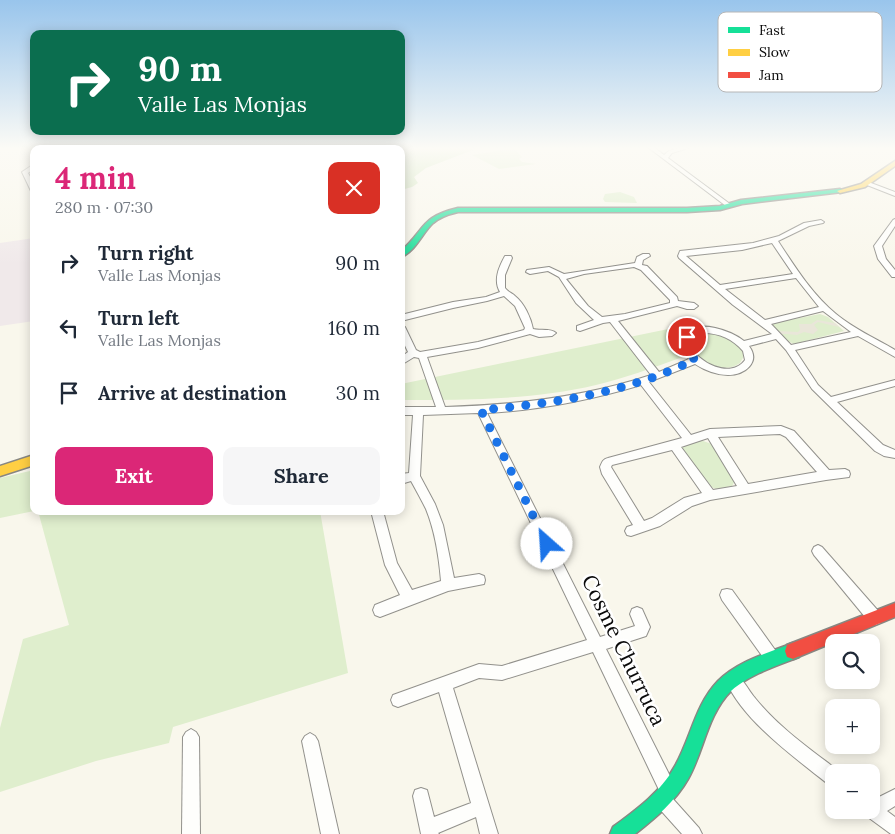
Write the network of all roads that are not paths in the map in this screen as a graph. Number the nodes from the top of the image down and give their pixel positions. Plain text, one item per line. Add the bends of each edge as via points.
1 (704, 187) edge
2 (868, 187) edge
3 (875, 187) edge
4 (895, 194) edge
5 (728, 204) junction
6 (895, 221) edge
7 (821, 222) dead end
8 (774, 240) junction
9 (405, 241) edge
10 (405, 251) edge
11 (646, 256) dead end
12 (508, 258) dead end
13 (638, 266) junction
14 (530, 272) dead end
15 (798, 275) junction
16 (895, 275) edge
17 (562, 276) junction
18 (718, 288) junction
19 (505, 293) junction
20 (675, 303) junction
21 (694, 306) dead end
22 (825, 308) junction
23 (405, 317) edge
24 (612, 319) junction
25 (601, 320) junction
26 (764, 323) junction
27 (580, 328) dead end
28 (529, 331) junction
29 (552, 332) dead end
30 (405, 333) edge
31 (861, 333) junction
32 (778, 336) junction
33 (743, 344) junction
34 (789, 348) junction
35 (418, 354) junction
36 (895, 354) edge
37 (405, 360) edge
38 (695, 360) junction
39 (657, 376) junction
40 (643, 381) junction
41 (895, 383) edge
42 (829, 400) junction
43 (481, 410) junction
44 (405, 411) edge
45 (418, 411) junction
46 (442, 411) junction
47 (710, 433) junction
48 (689, 440) junction
49 (674, 445) junction
50 (895, 454) edge
51 (30, 461) edge
52 (30, 470) edge
53 (0, 472) edge
54 (844, 474) dead end
55 (826, 475) junction
56 (414, 476) junction
57 (405, 478) edge
58 (745, 489) junction
59 (710, 495) junction
60 (378, 515) edge
61 (818, 551) dead end
62 (479, 580) dead end
63 (448, 585) junction
64 (728, 595) dead end
65 (409, 598) junction
66 (380, 610) dead end
67 (895, 610) edge
68 (637, 614) dead end
69 (875, 618) junction
70 (596, 646) junction
71 (773, 659) junction
72 (732, 678) junction
73 (444, 683) junction
74 (398, 700) dead end
75 (191, 737) dead end
76 (310, 741) dead end
77 (825, 771) edge
78 (421, 796) dead end
79 (665, 796) junction
80 (895, 797) edge
81 (880, 805) edge
82 (481, 807) junction
83 (880, 815) edge
84 (895, 827) edge
85 (429, 831) edge
86 (191, 834) edge
87 (330, 834) edge
88 (489, 834) edge
89 (620, 834) edge
90 (693, 834) edge

1 - 5 street
2 - 5 street
3 - 4 street
5 - 9 street via 451,206 423,218
5 - 10 street via 687,210 457,210 430,220
6 - 16 street via 879,242 878,250
7 - 8 street via 804,223
8 - 15 street
8 - 18 street via 734,250 682,254
11 - 13 street via 640,259
12 - 19 street via 500,276
13 - 17 street
13 - 20 street via 644,268
14 - 17 street via 549,269
15 - 18 street
15 - 22 street
17 - 25 street via 577,299
18 - 26 street
19 - 23 street
19 - 28 street via 516,302 527,320
20 - 21 street
20 - 24 street
22 - 26 street
22 - 31 street
24 - 25 street
24 - 39 street
25 - 27 street
26 - 32 street
28 - 29 street via 539,334
28 - 35 street via 478,345
30 - 35 street
31 - 34 street
31 - 36 street
32 - 33 street
32 - 34 street
33 - 38 street via 749,353 748,362 736,370 715,369
33 - 38 street via 722,332 694,332 687,337 685,344
34 - 42 street via 806,377
35 - 37 street
35 - 46 street
38 - 39 street
39 - 40 street
40 - 43 street via 553,402
40 - 48 street
41 - 42 street
42 - 50 street via 879,448
43 - 46 street
43 - 70 street, Cosme Churruca
44 - 45 street
45 - 46 street
45 - 56 street
47 - 48 street
47 - 55 street via 784,431
47 - 58 street
48 - 49 street
49 - 59 street
49 - 59 street via 605,465 636,529 664,518 688,502
51 - 53 street
52 - 53 street
54 - 55 street
55 - 58 street
56 - 57 street
56 - 63 street via 437,525
58 - 59 street
60 - 65 street via 391,565
61 - 69 street
62 - 63 street
63 - 65 street
64 - 71 street
65 - 66 street
67 - 69 street
68 - 70 street via 642,630
69 - 71 street
70 - 73 street via 502,673 479,671
70 - 79 street, Cosme Churruca
71 - 72 street
72 - 77 street via 762,720
72 - 79 street via 709,706 681,774
73 - 74 street
73 - 82 street
75 - 86 street
76 - 87 street
78 - 85 street
79 - 89 street
79 - 90 street, Cosme Churruca
80 - 81 street
82 - 85 street
82 - 88 street
83 - 84 street

